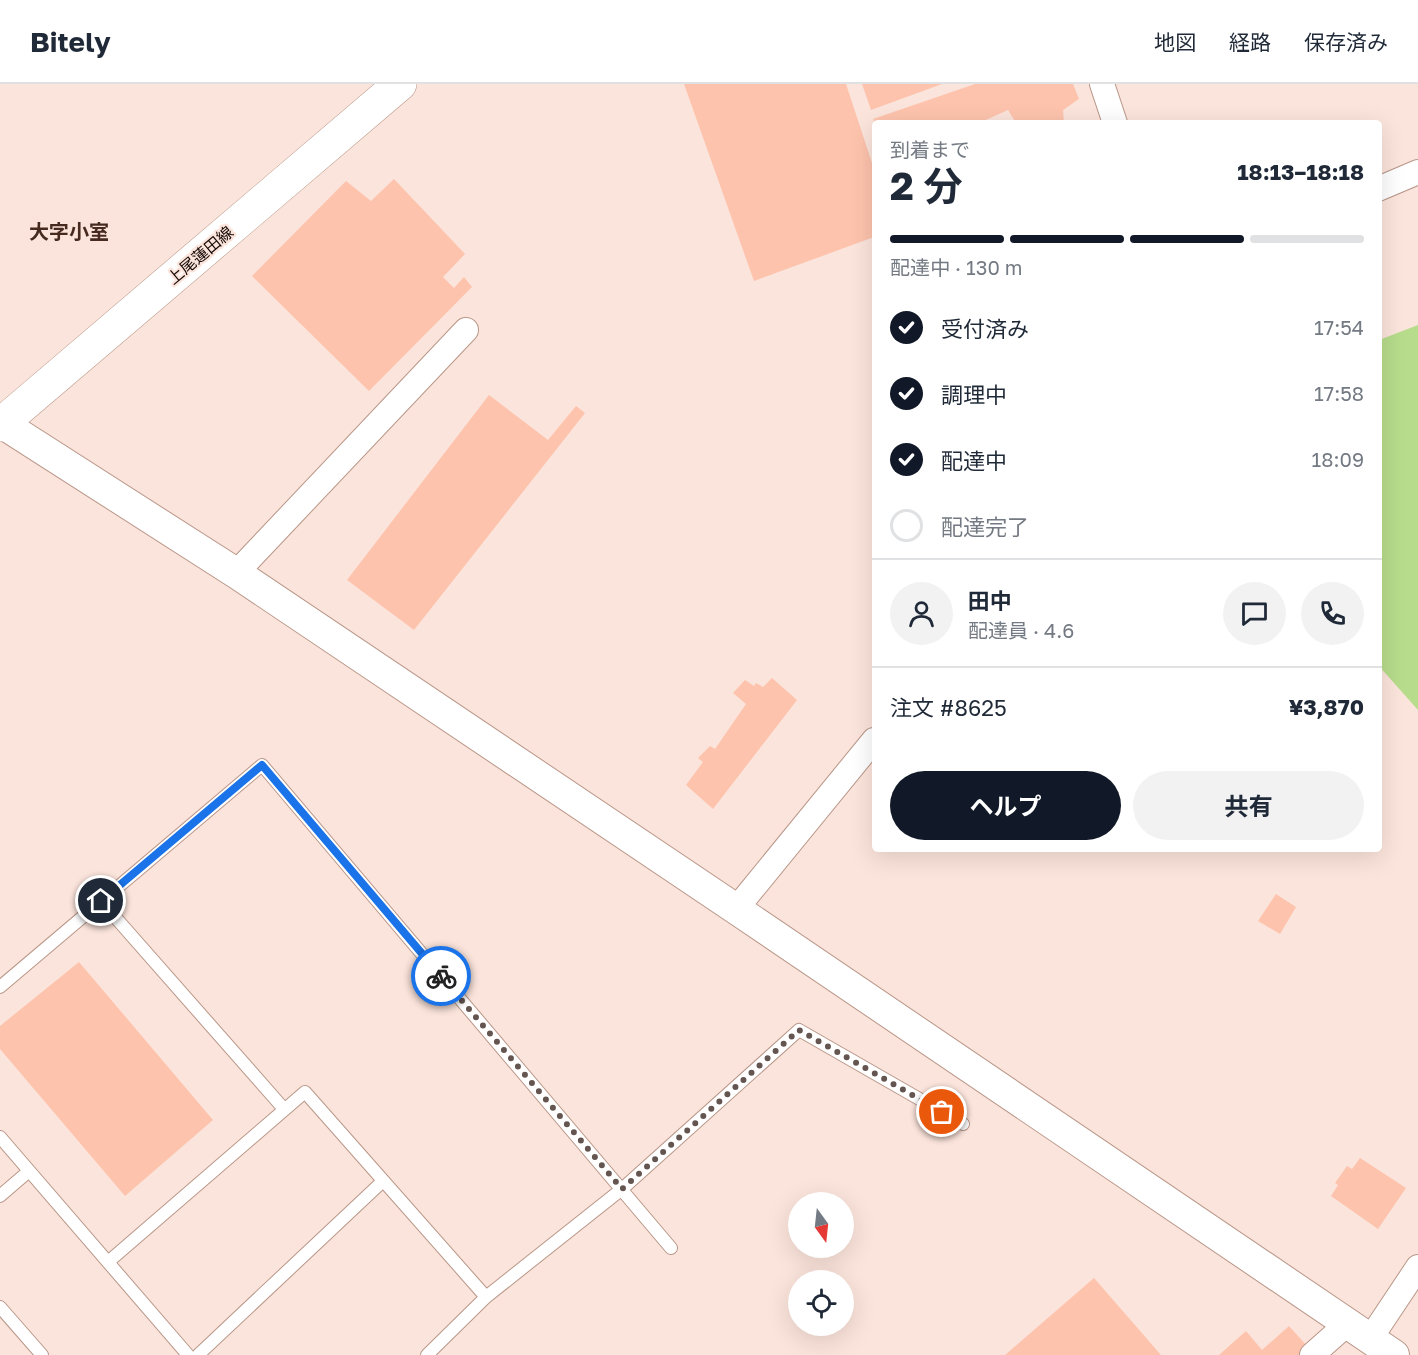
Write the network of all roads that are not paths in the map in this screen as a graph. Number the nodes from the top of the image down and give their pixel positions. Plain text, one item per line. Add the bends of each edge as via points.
1 (400, 84) edge
2 (1102, 84) edge
3 (1113, 120) edge
4 (1418, 172) edge
5 (1382, 187) edge
6 (466, 330) dead end
7 (1, 423) edge
8 (236, 573) junction
9 (872, 742) edge
10 (101, 901) junction
11 (736, 909) junction
12 (0, 987) edge
13 (284, 1109) junction
14 (963, 1124) dead end
15 (0, 1137) edge
16 (29, 1171) junction
17 (383, 1181) junction
18 (622, 1189) junction
19 (0, 1196) edge
20 (671, 1248) dead end
21 (108, 1262) junction
22 (1418, 1267) edge
23 (486, 1298) junction
24 (0, 1307) edge
25 (1370, 1339) edge
26 (42, 1355) edge
27 (188, 1355) edge
28 (198, 1355) edge
29 (427, 1355) edge
30 (1312, 1355) edge

1 - 7 main road, 上尾蓮田線
2 - 3 street
4 - 5 street
6 - 8 street
7 - 8 street
8 - 11 street
9 - 11 street
10 - 12 lane
10 - 13 lane
10 - 18 lane via 262,765
11 - 25 street
13 - 17 lane via 304,1092
13 - 21 lane
14 - 18 lane via 799,1030
15 - 16 lane
16 - 19 lane
16 - 21 lane
17 - 23 lane
17 - 28 lane
18 - 20 lane
18 - 23 lane
21 - 27 lane
22 - 25 street
23 - 29 lane
24 - 26 lane
25 - 30 street

